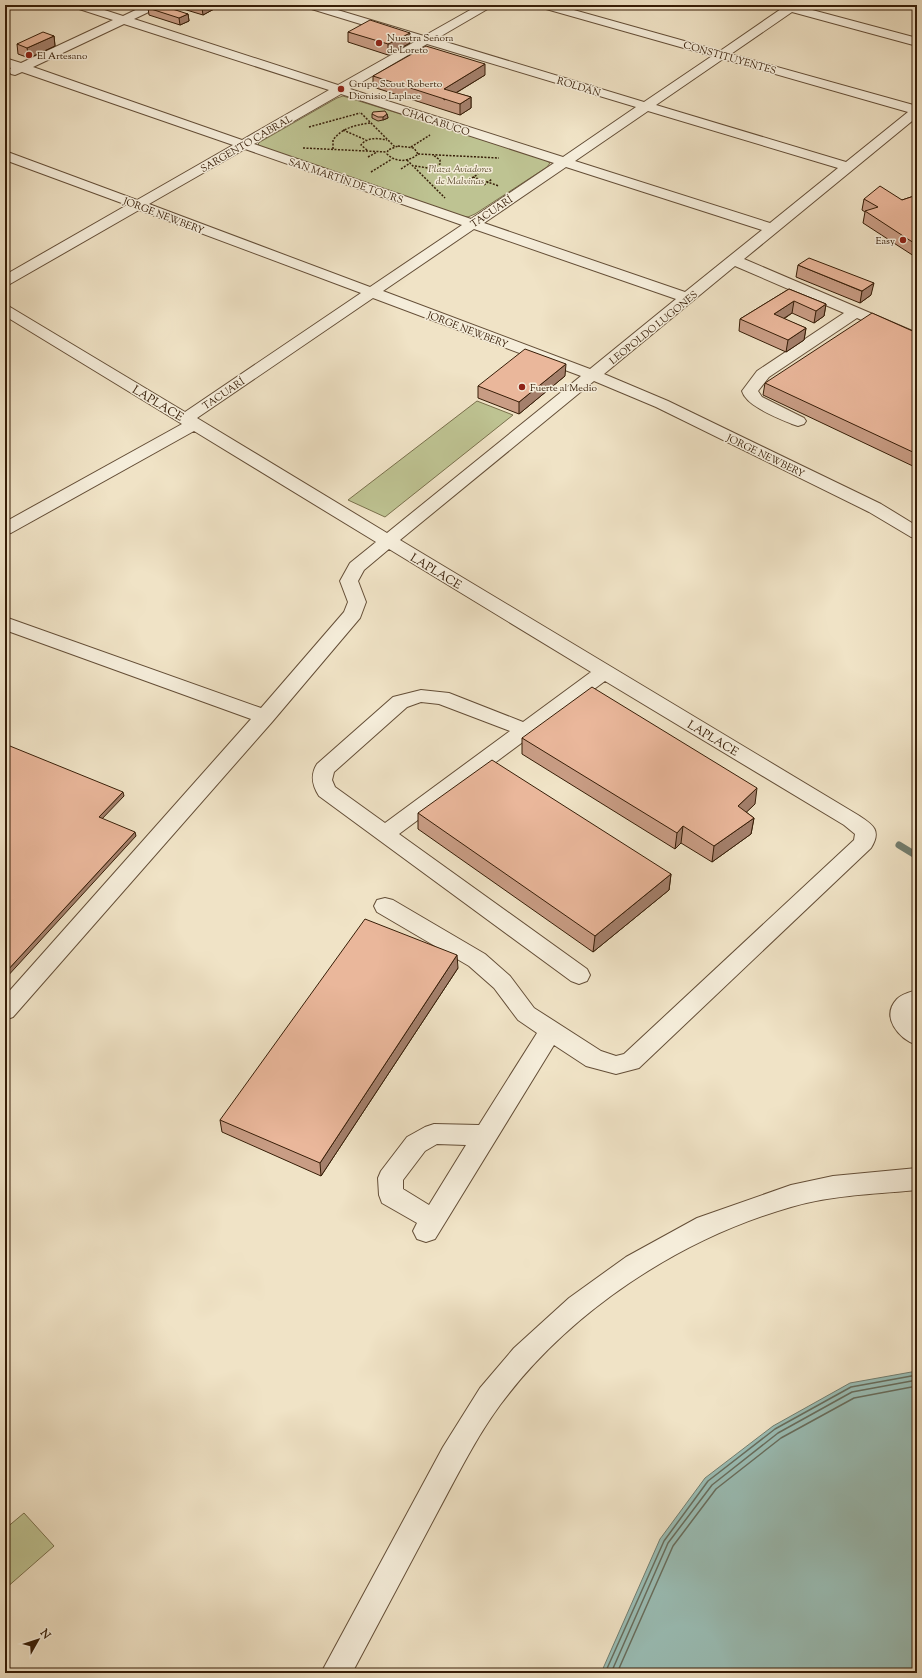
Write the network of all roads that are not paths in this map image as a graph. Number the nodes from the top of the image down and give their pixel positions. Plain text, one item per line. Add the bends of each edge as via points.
1 (77, 5) edge
2 (156, 5) edge
3 (309, 5) edge
4 (487, 5) edge
5 (543, 5) edge
6 (789, 6) edge
7 (124, 20) junction
8 (426, 40) junction
9 (917, 42) edge
10 (721, 55) junction
11 (5, 62) edge
12 (22, 68) junction
13 (5, 76) edge
14 (339, 90) junction
15 (646, 106) junction
16 (917, 111) edge
17 (243, 145) junction
18 (5, 155) edge
19 (564, 162) junction
20 (848, 167) junction
21 (138, 205) junction
22 (472, 224) junction
23 (773, 229) junction
24 (734, 260) junction
25 (5, 281) edge
26 (371, 292) junction
27 (687, 298) junction
28 (5, 310) edge
29 (856, 312) junction
30 (917, 339) edge
31 (593, 375) junction
32 (798, 421) dead end
33 (189, 422) junction
34 (5, 529) edge
35 (917, 533) edge
36 (388, 542) junction
37 (5, 623) edge
38 (604, 672) junction
39 (265, 717) junction
40 (526, 730) junction
41 (384, 834) junction
42 (385, 906) dead end
43 (579, 975) dead end
44 (917, 999) edge
45 (5, 1011) edge
46 (551, 1030) junction
47 (917, 1036) edge
48 (486, 1135) junction
49 (917, 1179) edge
50 (336, 1673) edge

1 - 7 street, CHACABUCO
2 - 7 street
3 - 8 street, ROLDÁN
4 - 8 street, SARGENTO CABRAL
5 - 10 street, CONSTITUYENTES
6 - 9 street
6 - 10 street, TACUARÍ
7 - 12 street
7 - 14 street, CHACABUCO
8 - 14 street, SARGENTO CABRAL
8 - 15 street, ROLDÁN
10 - 15 street, TACUARÍ
10 - 16 street, CONSTITUYENTES
11 - 12 street, SAN MARTÍN DE TOURS
12 - 13 street
12 - 17 street, SAN MARTÍN DE TOURS
14 - 17 street, SARGENTO CABRAL
14 - 19 street, CHACABUCO
15 - 19 street, TACUARÍ
15 - 20 street, ROLDÁN
16 - 20 street, LEOPOLDO LUGONES
17 - 21 street, SARGENTO CABRAL
17 - 22 street, SAN MARTÍN DE TOURS
18 - 21 street, JORGE NEWBERY
19 - 22 street, TACUARÍ
19 - 23 street, CHACABUCO
20 - 23 street, LEOPOLDO LUGONES
21 - 25 street, SARGENTO CABRAL
21 - 26 street, JORGE NEWBERY
22 - 26 street, TACUARÍ
22 - 27 street, SAN MARTÍN DE TOURS
23 - 24 street, LEOPOLDO LUGONES
24 - 27 street, LEOPOLDO LUGONES
24 - 29 street
26 - 31 street, JORGE NEWBERY
26 - 33 street, TACUARÍ
27 - 31 street, LEOPOLDO LUGONES
28 - 33 street, LAPLACE
29 - 30 street
29 - 32 street via 763,374 750,391 756,400
31 - 35 street, JORGE NEWBERY via 669,408 875,508
31 - 36 street, LEOPOLDO LUGONES
33 - 34 street, TACUARÍ
33 - 36 street, LAPLACE
36 - 38 street, LAPLACE
36 - 39 street, LEOPOLDO LUGONES via 356,567 349,581 357,602 353,614
37 - 39 street
38 - 40 street
38 - 46 street, LAPLACE via 866,831 864,843 631,1061 616,1065 594,1059
39 - 45 street, LEOPOLDO LUGONES
40 - 41 street
40 - 41 street via 442,698 421,696 400,702 324,770 322,780 326,791
41 - 43 street
42 - 46 street via 477,960 502,982 526,1014
44 - 47 street via 904,1006 901,1012 904,1025
46 - 48 street
48 - 48 street via 434,1134 416,1144 390,1178 391,1195 430,1226
49 - 50 street via 833,1187 791,1196 706,1226 635,1265 578,1306 523,1357 490,1397 453,1456

